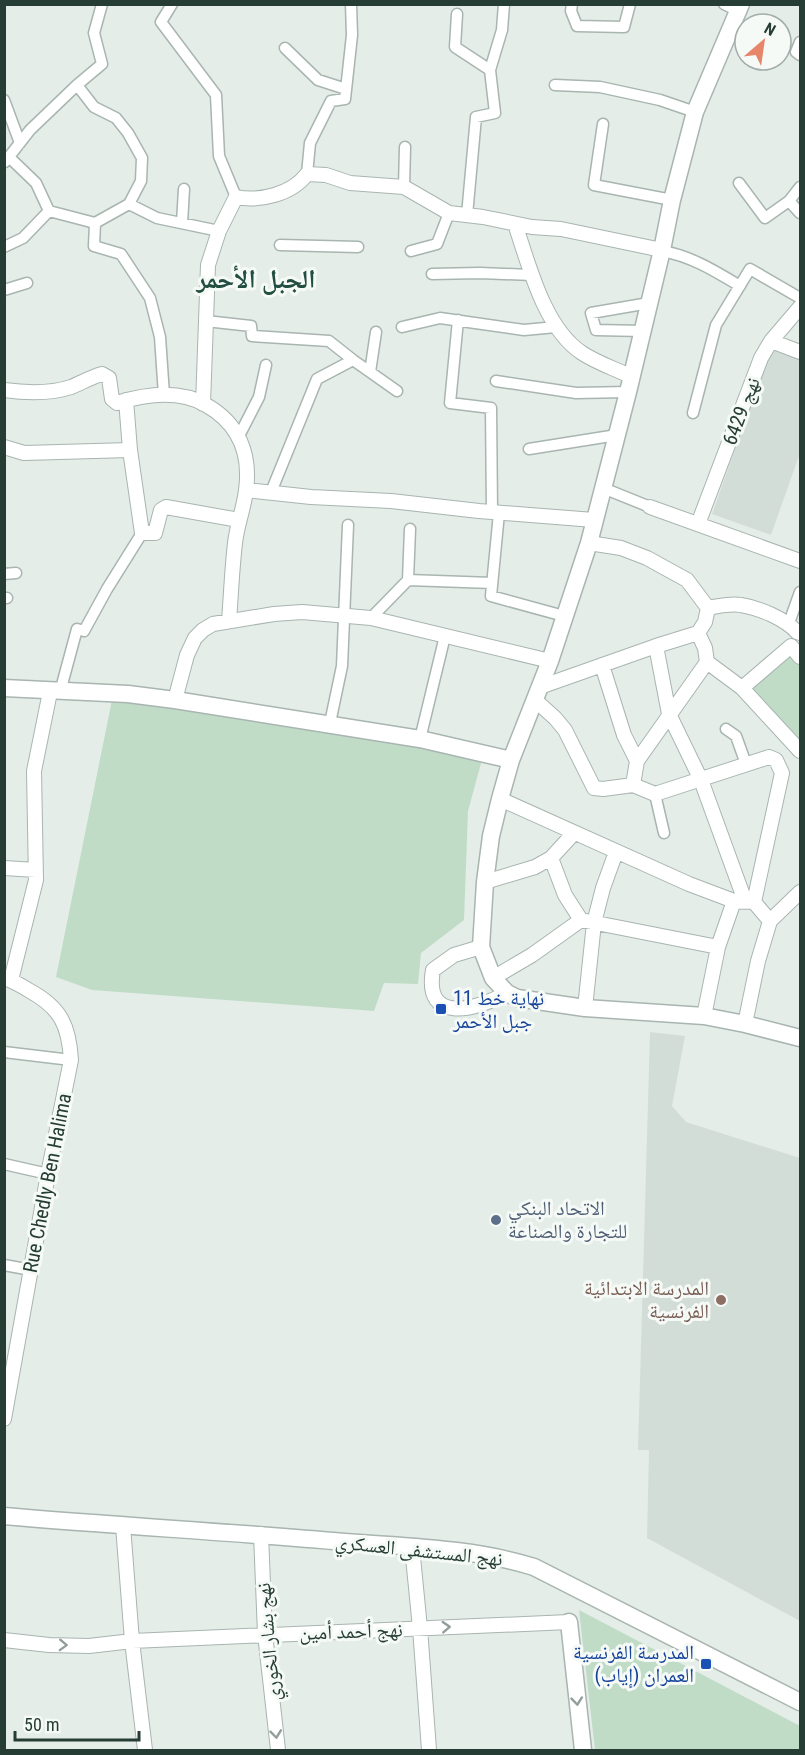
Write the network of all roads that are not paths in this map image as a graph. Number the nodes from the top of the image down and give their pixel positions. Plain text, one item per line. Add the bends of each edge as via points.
1 (102, 4) edge
2 (172, 4) edge
3 (351, 4) edge
4 (504, 4) edge
5 (572, 4) edge
6 (630, 4) edge
7 (734, 7) edge
8 (456, 14) dead end
9 (801, 42) edge
10 (285, 48) dead end
11 (801, 55) edge
12 (490, 70) junction
13 (76, 85) junction
14 (555, 85) dead end
15 (346, 88) junction
16 (4, 100) edge
17 (695, 112) junction
18 (603, 124) dead end
19 (20, 143) junction
20 (405, 147) dead end
21 (7, 160) edge
22 (307, 174) junction
23 (739, 183) dead end
24 (404, 187) junction
25 (801, 187) edge
26 (184, 189) dead end
27 (236, 197) junction
28 (672, 200) junction
29 (789, 201) junction
30 (129, 204) junction
31 (49, 211) junction
32 (449, 213) junction
33 (801, 213) edge
34 (467, 215) junction
35 (95, 223) junction
36 (182, 223) junction
37 (515, 224) junction
38 (219, 231) junction
39 (280, 245) dead end
40 (4, 247) edge
41 (358, 248) dead end
42 (411, 251) dead end
43 (662, 251) junction
44 (432, 274) dead end
45 (532, 275) junction
46 (27, 283) dead end
47 (740, 286) junction
48 (4, 290) edge
49 (801, 298) edge
50 (650, 303) junction
51 (801, 307) edge
52 (458, 320) junction
53 (206, 321) junction
54 (402, 327) dead end
55 (556, 327) junction
56 (643, 331) junction
57 (376, 332) dead end
58 (771, 341) junction
59 (801, 352) edge
60 (353, 360) junction
61 (266, 365) dead end
62 (370, 372) junction
63 (496, 381) dead end
64 (630, 384) junction
65 (4, 390) edge
66 (397, 391) dead end
67 (164, 395) junction
68 (126, 400) junction
69 (203, 404) junction
70 (693, 413) dead end
71 (617, 435) junction
72 (239, 436) junction
73 (4, 447) edge
74 (529, 449) dead end
75 (130, 450) junction
76 (603, 488) junction
77 (246, 490) junction
78 (272, 492) junction
79 (650, 507) joint
80 (496, 513) junction
81 (239, 520) junction
82 (594, 520) junction
83 (698, 524) junction
84 (348, 525) dead end
85 (410, 529) dead end
86 (142, 533) junction
87 (589, 543) junction
88 (801, 561) edge
89 (408, 580) junction
90 (492, 583) junction
91 (801, 592) edge
92 (708, 608) junction
93 (344, 615) junction
94 (564, 616) junction
95 (371, 618) junction
96 (229, 621) junction
97 (796, 629) edge
98 (698, 633) junction
99 (445, 636) junction
100 (656, 646) junction
101 (791, 646) junction
102 (801, 657) edge
103 (550, 661) junction
104 (707, 662) junction
105 (602, 665) junction
106 (4, 688) edge
107 (742, 688) junction
108 (55, 692) junction
109 (538, 694) junction
110 (175, 700) junction
111 (669, 714) junction
112 (330, 723) junction
113 (726, 729) dead end
114 (420, 739) junction
115 (790, 739) junction
116 (801, 751) edge
117 (511, 760) junction
118 (776, 760) junction
119 (637, 762) junction
120 (746, 764) junction
121 (701, 780) junction
122 (633, 785) junction
123 (655, 794) junction
124 (500, 799) junction
125 (574, 833) junction
126 (664, 833) dead end
127 (616, 852) junction
128 (551, 858) junction
129 (4, 868) edge
130 (36, 870) junction
131 (485, 882) junction
132 (801, 892) edge
133 (744, 901) junction
134 (588, 921) junction
135 (770, 921) junction
136 (481, 947) junction
137 (718, 947) junction
138 (493, 978) junction
139 (8, 979) edge
140 (507, 993) junction
141 (585, 1008) junction
142 (704, 1016) junction
143 (745, 1024) junction
144 (801, 1038) edge
145 (4, 1052) edge
146 (71, 1060) junction
147 (4, 1164) edge
148 (48, 1173) junction
149 (4, 1265) edge
150 (31, 1270) junction
151 (4, 1419) edge
152 (4, 1516) edge
153 (123, 1526) junction
154 (261, 1534) junction
155 (412, 1547) junction
156 (569, 1622) joint
157 (420, 1628) junction
158 (265, 1634) junction
159 (4, 1640) edge
160 (132, 1641) junction
161 (801, 1702) edge
162 (145, 1750) edge
163 (278, 1750) edge
164 (429, 1750) edge
165 (583, 1750) edge

1 - 13 street via 94,33 102,64
2 - 27 street via 161,22 216,96 219,156
3 - 15 street
4 - 12 street via 502,30
5 - 6 street via 577,26 624,27
7 - 17 street
8 - 12 street via 455,47
9 - 11 street via 796,52
10 - 15 street via 318,80
12 - 34 street via 495,113 476,117
13 - 19 street
13 - 30 street via 94,107 116,118 142,158 141,181
14 - 17 street via 600,87
15 - 22 street via 345,99 331,101 310,143
16 - 19 street
17 - 28 street
18 - 28 street via 594,185
19 - 21 street
20 - 24 street
21 - 31 street via 36,183
22 - 24 street via 350,183
22 - 27 street via 298,185 266,197
23 - 29 street via 765,218
24 - 32 street
25 - 29 street
26 - 36 street
27 - 38 street
28 - 43 street
29 - 33 street
30 - 35 street
30 - 36 street via 157,218
31 - 35 street
31 - 40 street via 23,238
32 - 34 street
32 - 42 street via 437,244
34 - 37 street
35 - 67 street via 94,246 121,254 150,298 160,338
36 - 38 street
37 - 43 street via 561,229
37 - 45 street
38 - 53 street via 208,265
39 - 41 street
43 - 47 street via 705,265
43 - 50 street
44 - 45 street
45 - 55 street
46 - 48 street
47 - 49 street via 750,269
47 - 70 street via 716,325
50 - 56 street
50 - 56 street via 591,313 596,330
51 - 58 street, نهج 6429
52 - 54 street via 440,318
52 - 55 street via 524,330
52 - 80 street via 450,402 491,408
53 - 60 street via 251,326 252,336 328,341
53 - 69 street
55 - 64 street via 582,353
56 - 64 street
57 - 62 street
58 - 59 street
58 - 83 street, نهج 6429
60 - 62 street
60 - 78 street via 317,379
61 - 72 street via 258,397
62 - 66 street
63 - 64 street via 576,393
64 - 71 street
65 - 68 street via 57,390 102,374 110,380 112,399 117,403
67 - 68 street
67 - 69 street
68 - 75 street
69 - 72 street via 222,415
71 - 74 street
71 - 76 street
72 - 77 street via 247,470
73 - 75 street via 24,453
75 - 86 street
76 - 79 street
76 - 82 street
77 - 78 street
77 - 81 street
78 - 80 street
79 - 83 street
80 - 82 street
80 - 90 street
81 - 86 street via 166,507 160,510 154,533
81 - 96 street
82 - 87 street
83 - 88 street
84 - 93 street
85 - 89 street
86 - 108 street via 84,631 77,629
87 - 92 street via 621,548 687,580
87 - 94 street
89 - 90 street
89 - 95 street
90 - 94 street via 491,596
91 - 97 street
92 - 97 street via 742,605
92 - 98 street
93 - 95 street
93 - 96 street via 302,612
93 - 112 street via 342,666
94 - 103 street
95 - 99 street
96 - 110 street via 213,624 195,638
97 - 101 street
98 - 100 street
98 - 104 street
99 - 103 street
99 - 114 street
100 - 105 street
100 - 111 street
101 - 102 street
101 - 107 street
103 - 109 street
104 - 107 street
104 - 111 street
105 - 109 street
105 - 119 street via 624,735
106 - 108 street
107 - 115 street
108 - 110 street
108 - 130 street via 34,771
109 - 117 street
109 - 122 street via 565,730 594,788
110 - 112 street
111 - 119 street
111 - 121 street
112 - 114 street
113 - 120 street via 736,736
114 - 117 street
115 - 116 street
115 - 118 street
117 - 124 street
118 - 120 street via 769,757
118 - 133 street via 782,773
119 - 122 street
120 - 121 street
121 - 123 street
121 - 133 street
122 - 123 street
123 - 126 street
124 - 125 street
124 - 131 street
125 - 127 street
125 - 128 street
127 - 133 street
127 - 134 street
128 - 131 street
128 - 134 street via 565,896
129 - 130 street
130 - 139 street
131 - 136 street
132 - 135 street
133 - 135 street
133 - 137 street
134 - 137 street
134 - 138 street
134 - 141 street
135 - 143 street
136 - 138 street
136 - 140 street via 454,955 433,970 430,985 435,998 454,1009 473,1008
137 - 142 street
138 - 140 street
139 - 146 street, Rue Chedly Ben Halima via 58,1011 66,1027
140 - 141 street via 517,998
141 - 142 street
142 - 143 street
143 - 144 street
145 - 146 street
146 - 148 street, Rue Chedly Ben Halima
147 - 148 street
148 - 150 street, Rue Chedly Ben Halima
149 - 150 street
150 - 151 street, Rue Chedly Ben Halima
152 - 153 street, نهج المستشفى العسكري
153 - 154 street, نهج المستشفى العسكري
153 - 160 street
154 - 155 street, نهج المستشفى العسكري
154 - 158 street, نهج بشار الخوري
155 - 157 street
155 - 161 street, نهج المستشفى العسكري via 502,1557 534,1567
157 -> 156 street, نهج أحمد أمين
156 -> 165 street, نهج أحمد أمين
157 - 158 street, نهج أحمد أمين
157 - 164 street
158 - 160 street, نهج أحمد أمين
158 -> 163 street, نهج بشار الخوري
159 -> 160 street, نهج أحمد أمين via 89,1646
160 - 162 street

